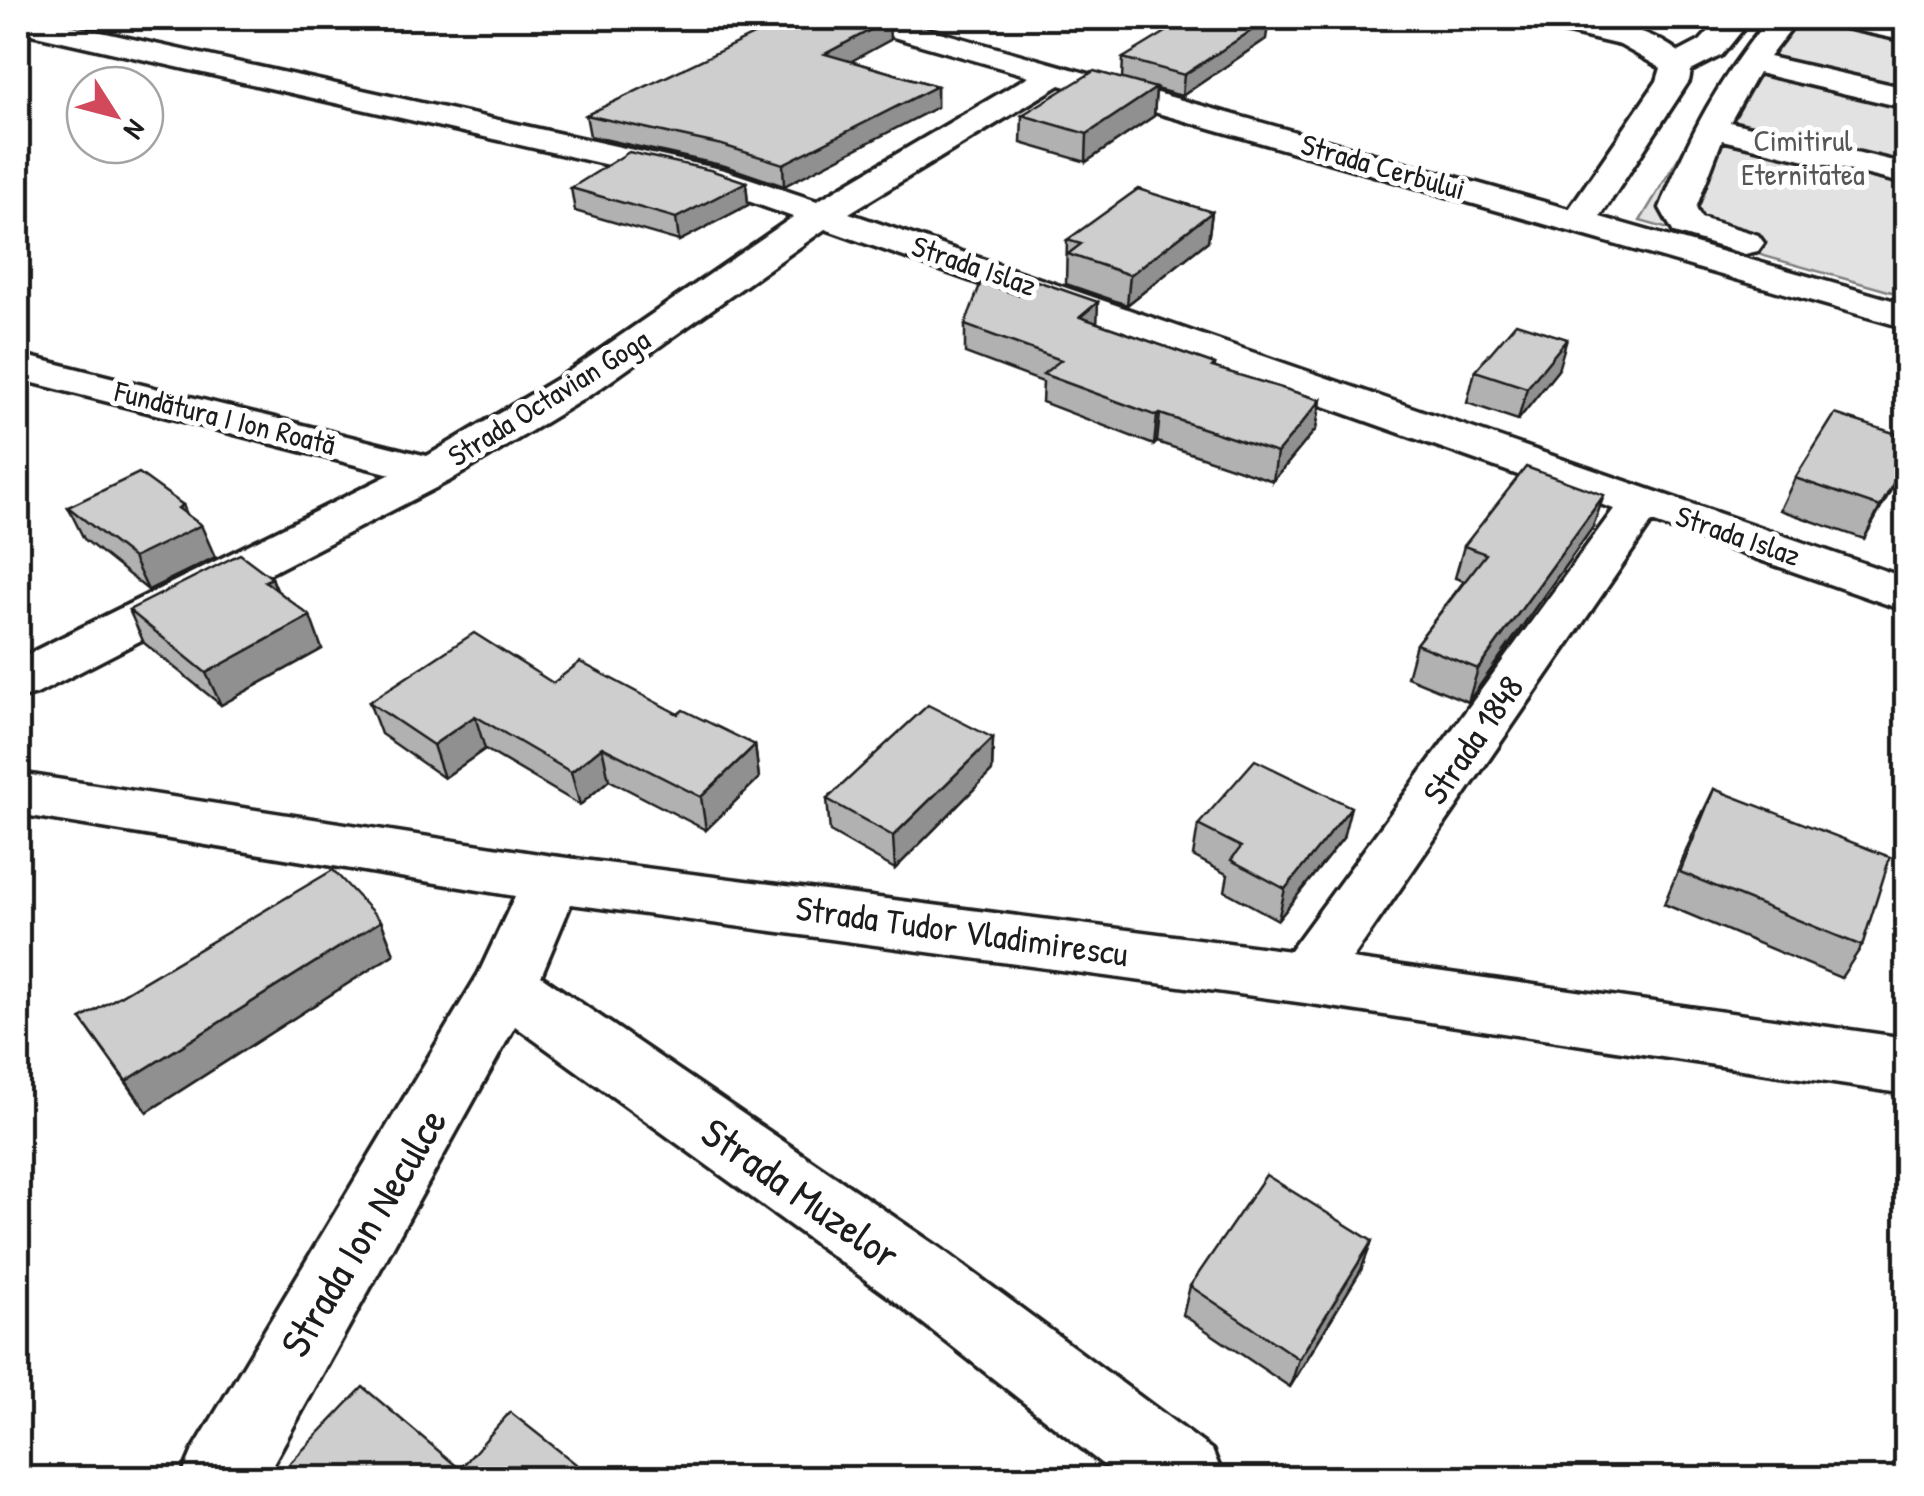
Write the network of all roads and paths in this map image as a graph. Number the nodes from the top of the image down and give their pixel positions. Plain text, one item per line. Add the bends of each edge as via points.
1 (859, 18) edge
2 (1541, 18) edge
3 (1737, 18) edge
4 (1784, 18) edge
5 (1838, 18) edge
6 (18, 22) edge
7 (160, 28) dead end
8 (1906, 32) edge
9 (120, 44) junction
10 (1750, 62) junction
11 (1677, 66) junction
12 (1056, 74) junction
13 (1906, 98) edge
14 (1710, 127) junction
15 (1906, 174) edge
16 (823, 212) junction
17 (1578, 223) junction
18 (1906, 288) edge
19 (1906, 316) edge
20 (18, 366) edge
21 (433, 471) junction
22 (1643, 502) junction
23 (1906, 595) edge
24 (18, 682) edge
25 (18, 793) edge
26 (552, 879) junction
27 (1305, 978) junction
28 (505, 985) junction
29 (1906, 1066) edge
30 (221, 1478) edge
31 (1184, 1478) edge

1 - 12 street, Strada Cerbului
2 - 11 street via 1635,40
3 - 11 street via 1711,48
4 - 10 street
5 - 8 street
6 - 9 street, Strada Islaz
7 - 9 street
9 - 16 street, Strada Islaz via 673,168
10 - 13 street
10 - 14 street
11 - 17 street
12 - 16 street, Strada Octavian Goga
12 - 17 street, Strada Cerbului
14 - 15 street
14 - 18 street via 1678,208 1687,225
16 - 21 street, Strada Octavian Goga via 580,382
16 - 22 street, Strada Islaz
17 - 19 street, Strada Cerbului
20 - 21 street, Fundătura I Ion Roată
21 - 24 street, Strada Octavian Goga
22 - 23 street, Strada Islaz
22 - 27 street, Strada 1848
25 - 26 street, Strada Tudor Vladimirescu
26 - 27 street, Strada Tudor Vladimirescu
26 - 28 street
27 - 29 street, Strada Tudor Vladimirescu
28 - 30 street, Strada Ion Neculce
28 - 31 street, Strada Muzelor via 918,1274

